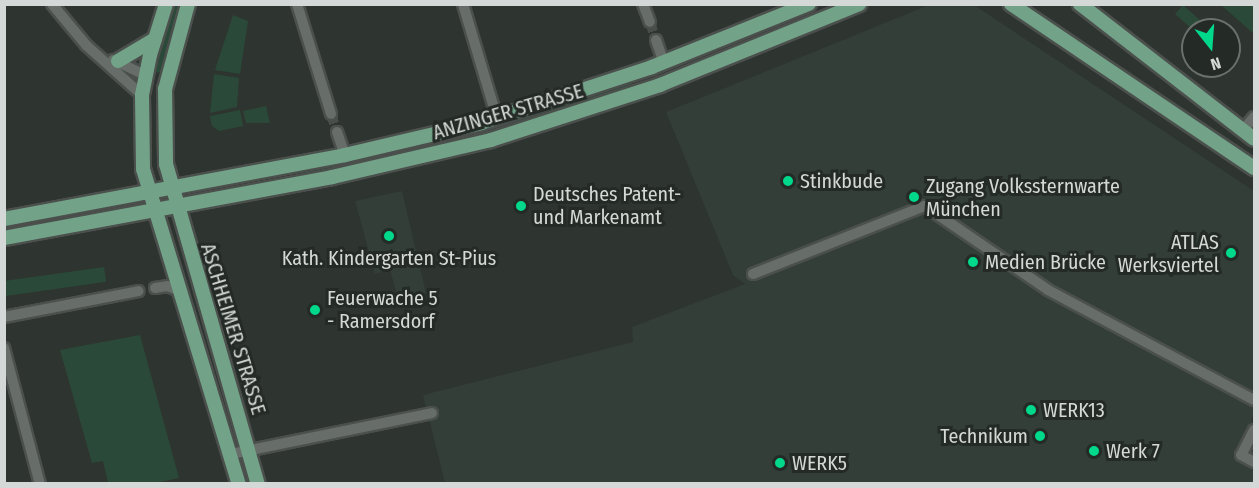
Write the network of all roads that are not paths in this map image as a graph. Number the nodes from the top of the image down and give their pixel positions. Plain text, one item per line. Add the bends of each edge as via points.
1 (52, 4) edge
2 (166, 4) edge
3 (189, 4) edge
4 (297, 4) edge
5 (463, 4) edge
6 (643, 4) edge
7 (809, 4) edge
8 (859, 4) edge
9 (1011, 4) edge
10 (1080, 4) edge
11 (1092, 4) edge
12 (1106, 21) junction
13 (650, 22) tunnel mouth
14 (154, 39) junction
15 (656, 39) tunnel mouth
16 (100, 58) junction
17 (118, 61) junction
18 (664, 63) junction
19 (145, 75) junction
20 (165, 89) junction
21 (142, 95) junction
22 (332, 114) tunnel mouth
23 (1254, 117) edge
24 (497, 118) junction
25 (337, 132) tunnel mouth
26 (1249, 135) edge
27 (345, 155) junction
28 (1254, 168) edge
29 (170, 186) junction
30 (149, 190) junction
31 (175, 204) junction
32 (154, 208) junction
33 (4, 219) edge
34 (4, 238) edge
35 (753, 274) dead end
36 (155, 288) dead end
37 (139, 291) dead end
38 (181, 291) junction
39 (4, 317) edge
40 (4, 348) edge
41 (1254, 400) edge
42 (432, 413) dead end
43 (1254, 430) edge
44 (249, 451) junction
45 (231, 454) junction
46 (1254, 462) edge
47 (40, 483) edge
48 (239, 483) edge
49 (258, 483) edge

1 - 16 street
2 - 14 main road, ASCHHEIMER STRASSE
3 - 20 main road, ASCHHEIMER STRASSE
4 - 22 street
5 - 24 street
6 - 13 street
7 - 18 main road, ANZINGER STRASSE
8 - 31 main road, ANZINGER STRASSE via 660,85 491,140 332,177
9 - 28 main road
10 - 12 main road
11 - 12 street
12 - 26 main road
14 - 17 main road
14 - 19 main road, ASCHHEIMER STRASSE
15 - 18 street
16 - 17 street
16 - 21 street
17 - 19 street
18 - 24 main road, ANZINGER STRASSE
19 - 20 main road
19 - 21 main road, ASCHHEIMER STRASSE
20 - 29 main road, ASCHHEIMER STRASSE
21 - 30 main road, ASCHHEIMER STRASSE via 141,157
23 - 26 street
24 - 27 main road, ANZINGER STRASSE
25 - 27 street
27 - 29 main road, ANZINGER STRASSE
29 - 30 main road, ANZINGER STRASSE
29 - 31 main road, ASCHHEIMER STRASSE
30 - 32 main road, ASCHHEIMER STRASSE
30 - 33 main road, ANZINGER STRASSE
31 - 32 main road, ANZINGER STRASSE
31 - 44 main road, ASCHHEIMER STRASSE
32 - 34 main road, ANZINGER STRASSE
32 - 38 main road, ASCHHEIMER STRASSE
35 - 41 street via 925,206 1048,290
36 - 38 street via 167,286
37 - 39 street
38 - 45 main road, ASCHHEIMER STRASSE
40 - 47 street
42 - 44 street
43 - 46 street via 1241,455
44 - 45 street
44 - 49 main road, ASCHHEIMER STRASSE
45 - 48 main road, ASCHHEIMER STRASSE

